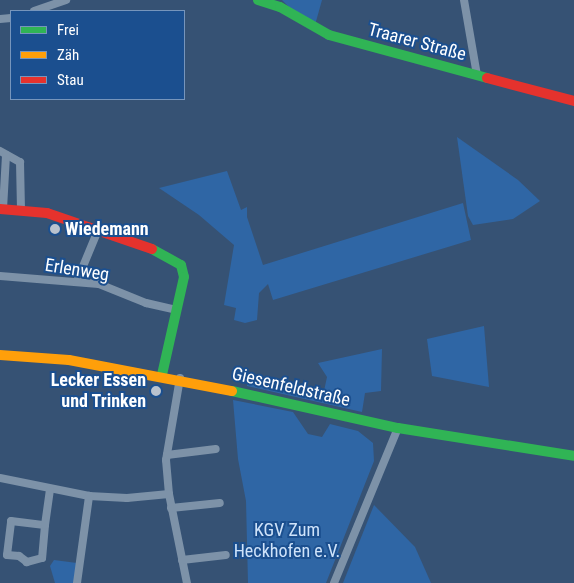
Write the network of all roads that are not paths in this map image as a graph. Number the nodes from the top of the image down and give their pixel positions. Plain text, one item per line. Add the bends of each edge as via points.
1 (66, 0) edge
2 (258, 0) edge
3 (464, 0) edge
4 (279, 3) edge
5 (37, 10) edge
6 (477, 76) junction
7 (574, 102) edge
8 (3, 153) edge
9 (1, 209) edge
10 (21, 210) junction
11 (98, 230) junction
12 (0, 276) edge
13 (77, 281) junction
14 (176, 310) junction
15 (0, 355) edge
16 (162, 375) junction
17 (180, 378) junction
18 (398, 428) junction
19 (216, 449) dead end
20 (167, 455) junction
21 (574, 456) edge
22 (0, 478) edge
23 (50, 490) junction
24 (169, 494) junction
25 (89, 496) junction
26 (220, 503) dead end
27 (172, 508) junction
28 (46, 526) junction
29 (226, 556) dead end
30 (182, 560) junction
31 (77, 583) edge
32 (186, 583) edge
33 (334, 583) edge

1 - 5 street
2 - 4 street, Traarer Straße
3 - 6 street
4 - 6 street, Traarer Straße via 329,35
6 - 7 street, Traarer Straße
8 - 9 street
8 - 10 street via 20,162
9 - 10 street
10 - 11 street via 48,213
11 - 13 street
11 - 14 street via 166,255 181,265 184,277
12 - 13 street, Erlenweg
13 - 14 street, Erlenweg via 100,284 146,303
14 - 16 street
15 - 16 street, Giesenfeldstraße via 69,360
16 - 17 street, Giesenfeldstraße
17 - 18 street, Giesenfeldstraße
17 - 20 street
18 - 21 street, Giesenfeldstraße
18 - 33 street
19 - 20 street
20 - 24 street
22 - 23 street
23 - 25 street
23 - 28 street
24 - 25 street via 128,498
24 - 27 street
25 - 31 street
26 - 27 street
27 - 30 street
28 - 28 street via 11,521 7,555 19,556 27,562 42,558
29 - 30 street
30 - 32 street

